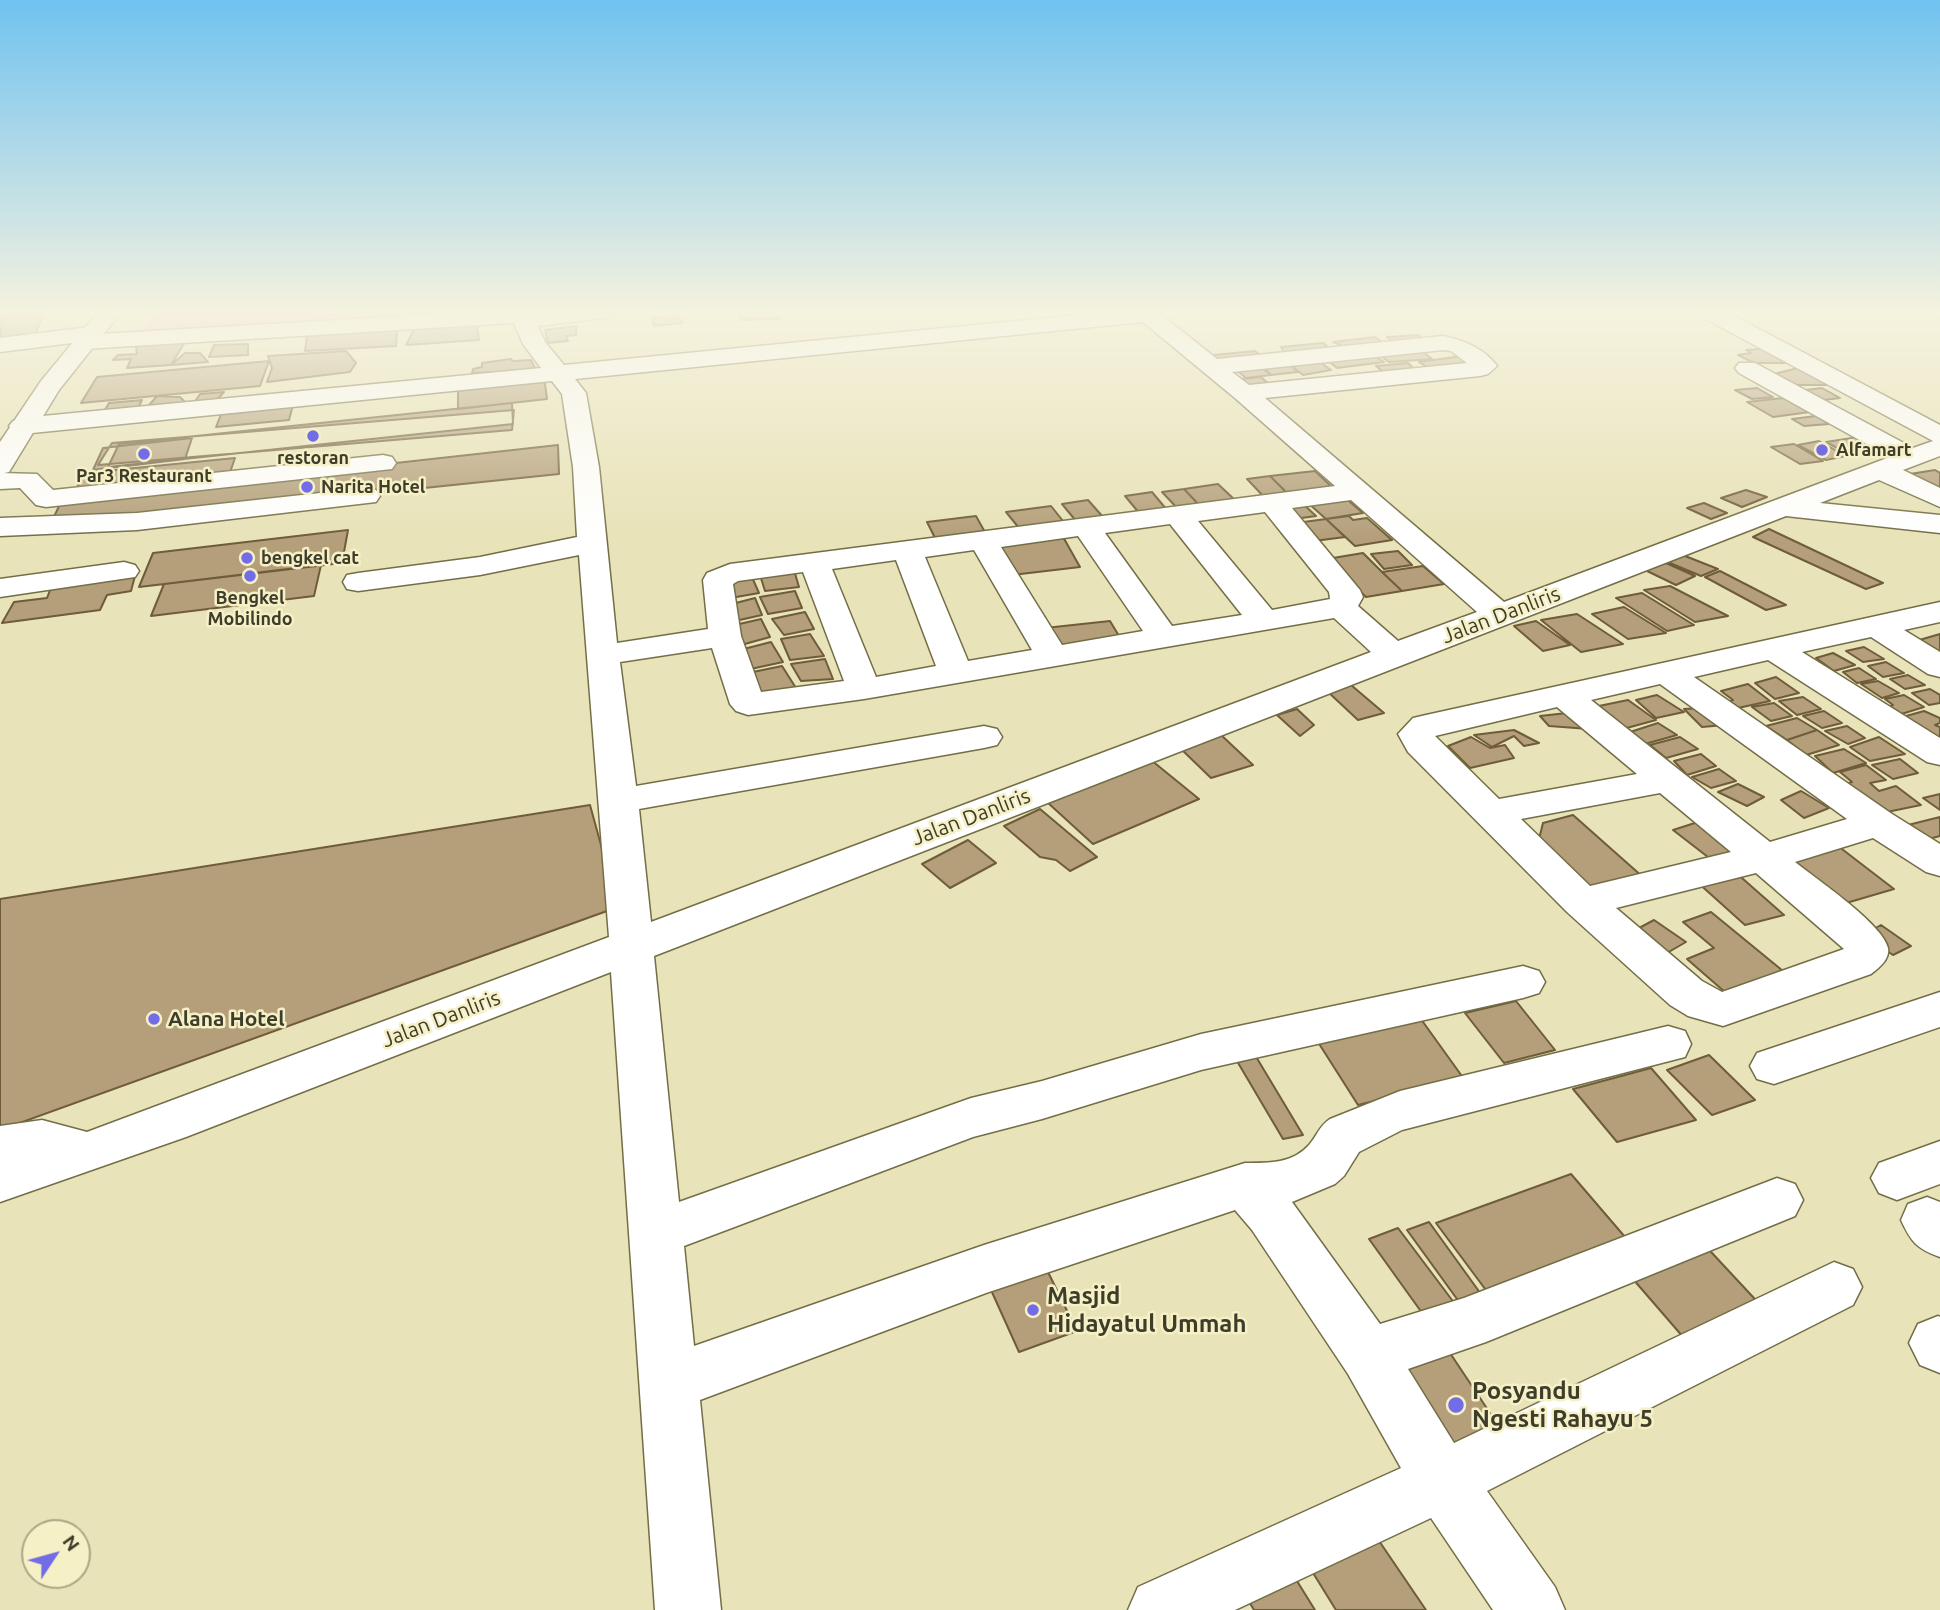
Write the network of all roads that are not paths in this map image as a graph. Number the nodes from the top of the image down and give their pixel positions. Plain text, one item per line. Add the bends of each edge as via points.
1 (45, 387) edge
2 (405, 387) edge
3 (569, 387) edge
4 (1236, 387) edge
5 (1302, 387) edge
6 (1785, 387) edge
7 (1821, 387) edge
8 (1244, 393) junction
9 (385, 412) dead end
10 (15, 423) edge
11 (1918, 453) edge
12 (4, 458) edge
13 (383, 463) dead end
14 (0, 481) edge
15 (1345, 493) dead end
16 (366, 496) dead end
17 (1940, 499) edge
18 (1272, 502) junction
19 (1783, 508) junction
20 (1178, 515) junction
21 (1940, 524) edge
22 (0, 527) edge
23 (1086, 527) junction
24 (983, 541) junction
25 (593, 543) junction
26 (907, 550) junction
27 (815, 563) junction
28 (124, 571) dead end
29 (358, 582) dead end
30 (0, 589) edge
31 (1340, 607) junction
32 (1940, 612) edge
33 (1500, 615) junction
34 (1264, 621) junction
35 (1877, 627) junction
36 (725, 636) junction
37 (1164, 638) junction
38 (1775, 650) junction
39 (601, 655) junction
40 (1395, 656) junction
41 (1053, 657) junction
42 (1940, 667) edge
43 (1667, 673) junction
44 (956, 674) junction
45 (864, 690) junction
46 (1562, 694) junction
47 (984, 737) dead end
48 (1940, 754) edge
49 (1666, 780) junction
50 (620, 801) junction
51 (1493, 812) junction
52 (1878, 823) junction
53 (1762, 858) junction
54 (1940, 863) edge
55 (1582, 902) junction
56 (632, 946) junction
57 (1522, 982) dead end
58 (1940, 1009) edge
59 (1668, 1044) dead end
60 (1774, 1066) dead end
61 (0, 1147) edge
62 (89, 1152) junction
63 (0, 1180) edge
64 (1245, 1185) junction
65 (1777, 1199) dead end
66 (657, 1233) junction
67 (1835, 1287) dead end
68 (1368, 1355) junction
69 (669, 1383) junction
70 (1442, 1482) junction
71 (688, 1610) edge
72 (1161, 1610) edge
73 (1532, 1610) edge

1 - 10 main road
2 - 10 main road
3 - 25 main road via 578,407
4 - 8 main road
5 - 8 main road
6 - 11 main road
7 - 11 main road
8 - 33 main road
9 - 12 main road
10 - 12 main road
11 - 17 main road
11 - 19 main road, Jalan Danliris
13 - 14 main road via 46,499 26,480
15 - 18 main road
16 - 22 main road via 114,524
18 - 20 main road
18 - 31 main road via 1344,590 1347,597
19 - 21 main road
19 - 33 main road, Jalan Danliris
20 - 23 main road
20 - 34 main road
23 - 24 main road
23 - 37 main road
24 - 26 main road
24 - 41 main road
25 - 29 main road via 480,566
25 - 39 main road
26 - 27 main road
26 - 44 main road
27 - 36 main road via 739,572 718,580
27 - 45 main road
28 - 30 main road
31 - 34 main road
31 - 40 main road
32 - 35 main road
33 - 40 main road, Jalan Danliris
34 - 37 main road
35 - 38 main road
35 - 42 main road
36 - 39 main road
36 - 45 main road via 750,719
37 - 41 main road
38 - 43 main road
38 - 48 main road
39 - 50 main road
40 - 56 main road, Jalan Danliris
41 - 44 main road
43 - 46 main road
43 - 52 main road
44 - 45 main road
46 - 49 main road
46 - 51 main road via 1426,726 1416,734
47 - 50 main road
49 - 51 main road
49 - 53 main road
50 - 56 main road
51 - 55 main road
52 - 53 main road
52 - 54 main road
53 - 55 main road
53 - 55 main road via 1856,933 1866,947 1865,956 1846,967 1723,1009 1686,993
56 - 62 main road, Jalan Danliris
56 - 66 main road
57 - 66 main road via 1201,1052 971,1118
58 - 60 main road
59 - 64 main road via 1401,1111 1363,1124 1338,1140 1326,1161 1297,1180
61 - 62 main road via 42,1141
62 - 63 main road, Jalan Danliris
64 - 68 main road via 1271,1214
64 - 69 main road via 984,1269
65 - 68 main road via 1466,1324
66 - 69 main road
67 - 70 main road
68 - 70 main road
69 - 71 main road
70 - 72 main road
70 - 73 main road

